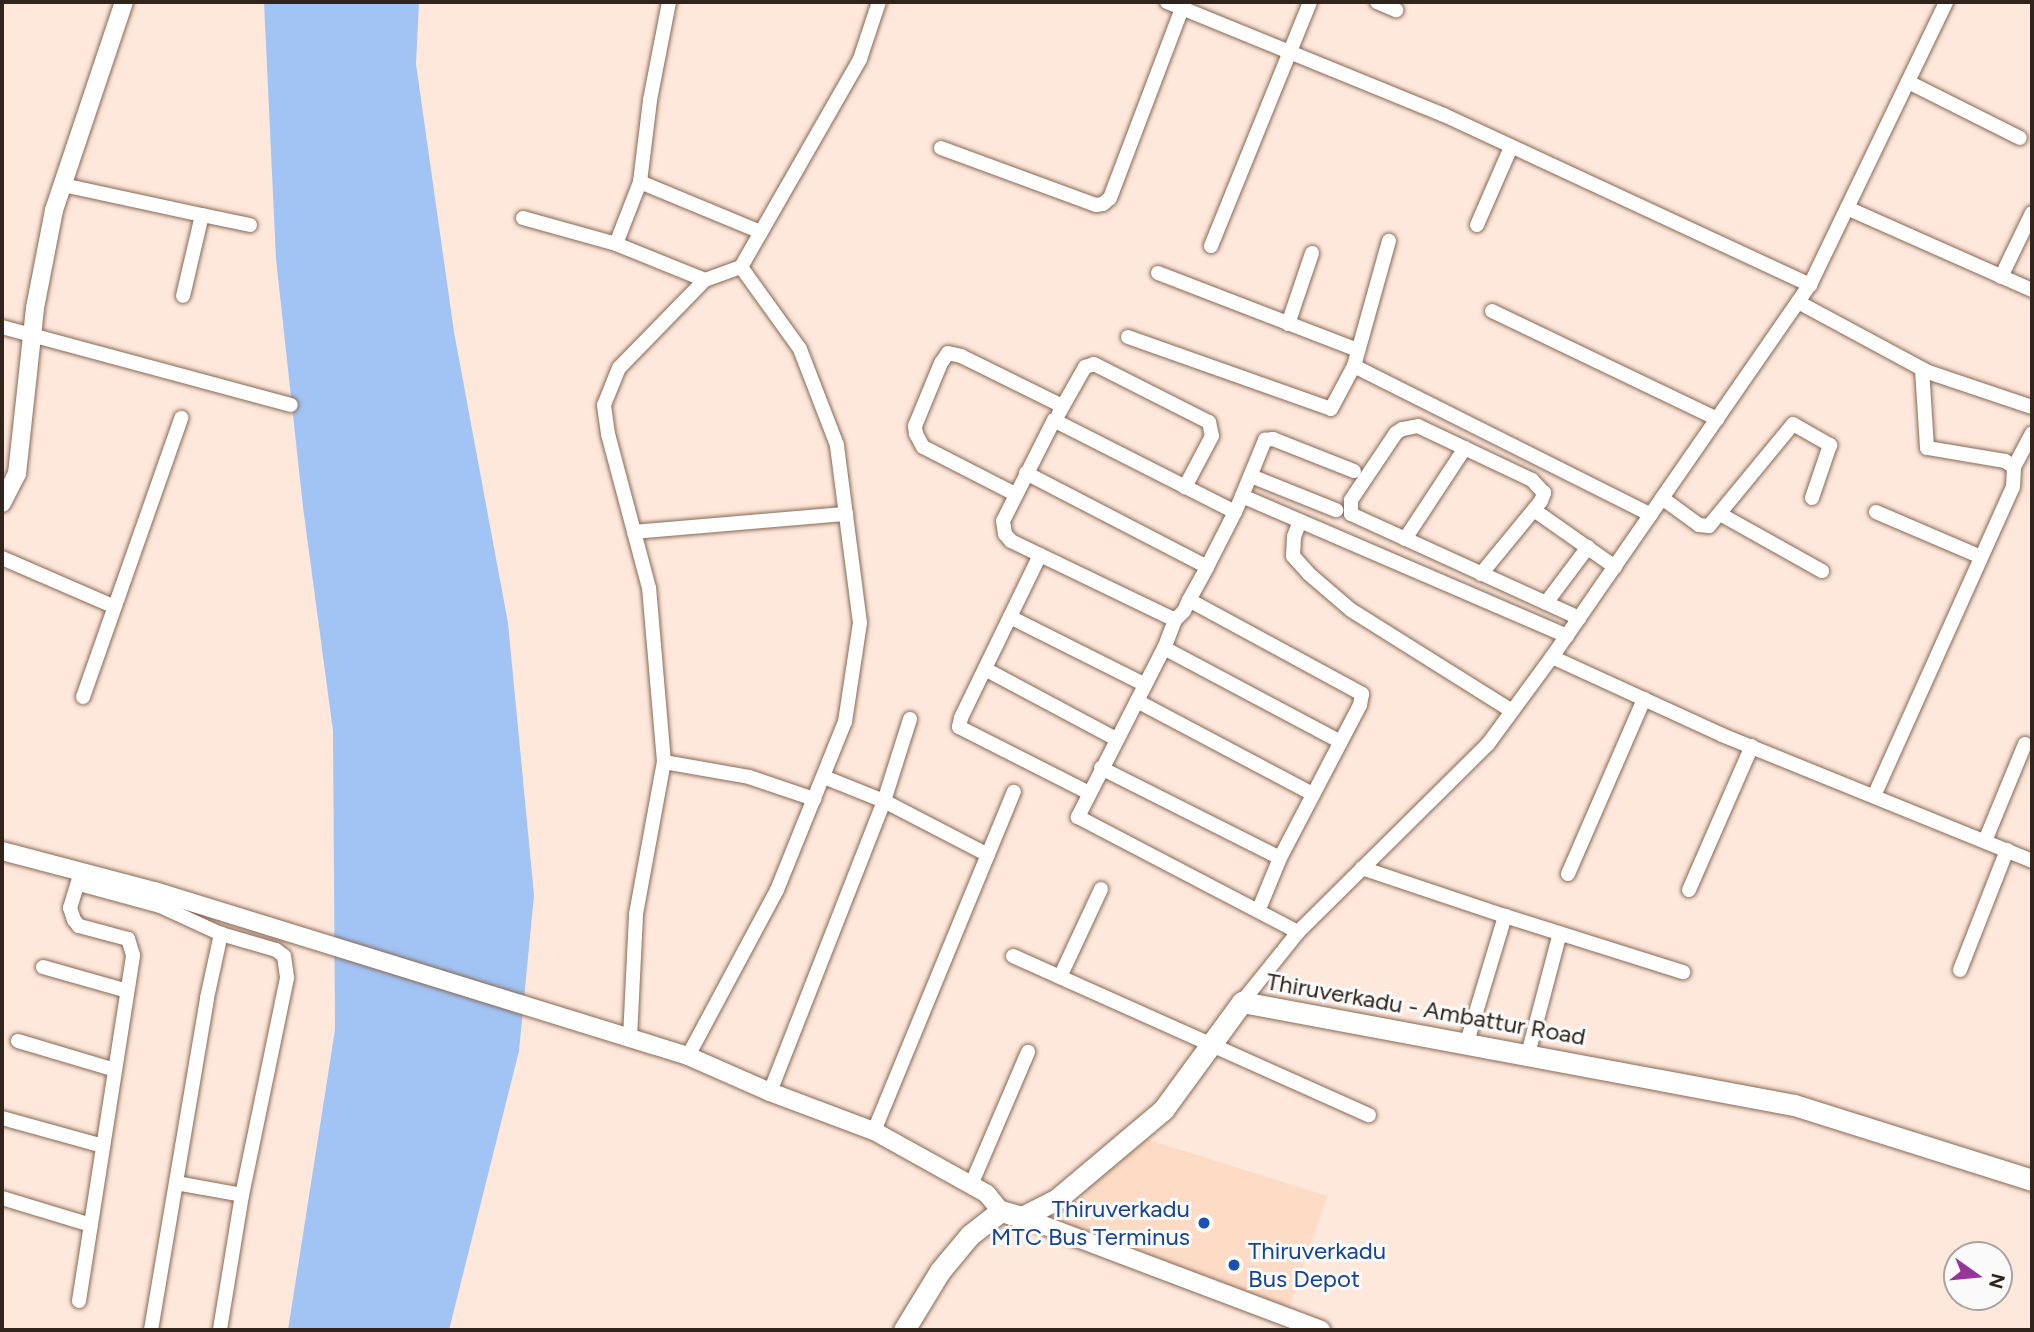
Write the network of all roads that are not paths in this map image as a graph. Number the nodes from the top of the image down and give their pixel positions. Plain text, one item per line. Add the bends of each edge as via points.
1 (124, 2) edge
2 (669, 2) edge
3 (879, 2) edge
4 (1167, 2) edge
5 (1310, 2) edge
6 (1377, 2) edge
7 (1946, 2) edge
8 (1182, 8) junction
9 (1396, 10) dead end
10 (1289, 52) junction
11 (1908, 82) junction
12 (2020, 138) dead end
13 (1511, 147) junction
14 (941, 148) dead end
15 (640, 182) junction
16 (63, 184) junction
17 (1847, 208) junction
18 (2032, 213) edge
19 (202, 215) junction
20 (523, 218) dead end
21 (250, 225) dead end
22 (1477, 225) dead end
23 (761, 232) junction
24 (1389, 241) dead end
25 (616, 244) junction
26 (1211, 246) dead end
27 (1311, 253) dead end
28 (741, 267) junction
29 (1158, 273) dead end
30 (2001, 277) junction
31 (705, 280) junction
32 (1810, 285) junction
33 (2032, 290) edge
34 (183, 296) dead end
35 (1798, 302) junction
36 (1492, 311) dead end
37 (1288, 324) junction
38 (2, 327) edge
39 (32, 334) junction
40 (1128, 337) dead end
41 (1358, 350) junction
42 (1354, 366) junction
43 (1922, 369) junction
44 (291, 405) dead end
45 (1062, 406) junction
46 (2032, 407) edge
47 (181, 418) dead end
48 (1717, 419) junction
49 (1054, 420) junction
50 (2032, 433) edge
51 (1465, 448) junction
52 (2014, 467) junction
53 (1354, 471) dead end
54 (1026, 473) junction
55 (1251, 476) junction
56 (1185, 487) junction
57 (1015, 494) junction
58 (1242, 496) junction
59 (1662, 498) junction
60 (1812, 498) dead end
61 (2, 503) edge
62 (1336, 510) dead end
63 (1534, 510) junction
64 (1235, 512) junction
65 (1876, 512) dead end
66 (846, 514) junction
67 (1720, 514) junction
68 (1651, 515) junction
69 (1300, 521) junction
70 (634, 532) junction
71 (1405, 539) junction
72 (1588, 547) junction
73 (1040, 555) junction
74 (1981, 557) junction
75 (2, 558) edge
76 (1207, 567) junction
77 (1615, 567) junction
78 (1822, 571) dead end
79 (1481, 574) junction
80 (1189, 600) junction
81 (1546, 603) junction
82 (113, 606) junction
83 (1010, 617) junction
84 (1579, 618) junction
85 (1175, 620) junction
86 (1567, 636) junction
87 (1164, 648) junction
88 (1552, 657) junction
89 (985, 669) junction
90 (1144, 684) junction
91 (83, 697) dead end
92 (1644, 699) junction
93 (1137, 701) junction
94 (1512, 711) junction
95 (910, 719) dead end
96 (1116, 739) junction
97 (1341, 742) junction
98 (2025, 744) dead end
99 (1752, 747) junction
100 (664, 762) junction
101 (1101, 768) junction
102 (824, 777) junction
103 (1014, 792) dead end
104 (1089, 793) junction
105 (1313, 794) junction
106 (1874, 796) junction
107 (814, 799) junction
108 (884, 801) junction
109 (1985, 841) junction
110 (2007, 850) junction
111 (2, 851) edge
112 (988, 855) junction
113 (1280, 858) junction
114 (2032, 861) edge
115 (1363, 868) junction
116 (1567, 874) dead end
117 (81, 875) junction
118 (1101, 889) dead end
119 (1689, 890) dead end
120 (1259, 909) junction
121 (1505, 916) junction
122 (1298, 932) junction
123 (1560, 933) junction
124 (222, 934) junction
125 (1013, 956) dead end
126 (43, 967) dead end
127 (1960, 970) dead end
128 (1683, 972) dead end
129 (1060, 977) junction
130 (127, 991) junction
131 (1242, 1002) junction
132 (630, 1038) junction
133 (18, 1041) dead end
134 (1467, 1042) junction
135 (1212, 1045) junction
136 (1028, 1052) dead end
137 (1528, 1054) junction
138 (688, 1056) junction
139 (115, 1070) junction
140 (770, 1092) junction
141 (1369, 1115) dead end
142 (2, 1118) edge
143 (874, 1131) junction
144 (103, 1146) junction
145 (2032, 1180) edge
146 (176, 1184) junction
147 (971, 1185) junction
148 (242, 1195) junction
149 (2, 1198) edge
150 (1001, 1211) junction
151 (1023, 1217) junction
152 (91, 1225) junction
153 (79, 1301) dead end
154 (151, 1330) edge
155 (220, 1330) edge
156 (904, 1330) edge
157 (1321, 1330) edge

1 - 16 street
2 - 15 street
3 - 23 street via 860,58
4 - 8 street
5 - 10 street
6 - 9 street
7 - 11 street
8 - 10 street
8 - 14 street via 1104,204 1096,205
10 - 13 street
10 - 26 street
11 - 12 street
11 - 17 street
13 - 22 street
13 - 32 street
15 - 23 street
15 - 25 street
16 - 19 street
16 - 39 street via 54,210
17 - 30 street
17 - 32 street
18 - 30 street
19 - 21 street
19 - 34 street
20 - 25 street
23 - 28 street
24 - 41 street
25 - 31 street
27 - 37 street
28 - 31 street
28 - 66 street via 800,349 836,445
29 - 37 street
30 - 33 street
31 - 70 street via 619,368 604,405
32 - 35 street
35 - 43 street
35 - 48 street
36 - 48 street
37 - 41 street
38 - 39 street
39 - 44 street
39 - 61 street via 17,474
40 - 42 street via 1323,408 1331,409 1336,403
41 - 42 street
42 - 68 street
43 - 46 street
43 - 52 street via 1927,448 1996,458
45 - 49 street
45 - 56 street via 1084,367 1094,364 1209,422 1212,436
45 - 57 street via 961,356 948,353 942,363 915,426 923,447
47 - 82 street
48 - 59 street
49 - 54 street
49 - 56 street
50 - 52 street
51 - 63 street via 1539,485 1544,493
51 - 71 street
51 - 71 street via 1418,426 1402,429 1351,500 1351,514
52 - 74 street via 2008,503
53 - 55 street via 1273,439 1265,440
54 - 57 street
54 - 76 street
55 - 58 street
55 - 62 street
56 - 64 street
57 - 73 street via 1003,521 1004,534
58 - 64 street
58 - 69 street
59 - 67 street via 1702,527
59 - 68 street
60 - 67 street via 1830,444 1791,424
63 - 72 street
63 - 79 street
64 - 76 street
65 - 74 street
66 - 70 street
66 - 102 street via 860,623 845,722
67 - 78 street
68 - 77 street
69 - 86 street
69 - 94 street via 1293,556 1309,574 1351,610
70 - 100 street via 649,588
71 - 79 street
72 - 77 street
72 - 81 street
73 - 83 street
73 - 85 street
74 - 106 street
75 - 82 street
76 - 80 street
77 - 84 street
79 - 81 street
80 - 85 street
80 - 97 street via 1362,694
81 - 84 street
82 - 91 street
83 - 89 street
83 - 90 street
84 - 86 street
85 - 87 street
86 - 88 street
87 - 90 street
87 - 97 street
88 - 92 street
88 - 94 street
89 - 96 street
89 - 104 street via 960,727
90 - 93 street
92 - 99 street
92 - 116 street
93 - 96 street
93 - 105 street
94 - 115 street via 1488,744
95 - 108 street
96 - 101 street
97 - 105 street
98 - 109 street
99 - 106 street
99 - 119 street
100 - 107 street via 749,777
100 - 132 street via 636,914
101 - 104 street
101 - 113 street
102 - 107 street
102 - 108 street
103 - 112 street
104 - 120 street via 1078,817
105 - 113 street
106 - 109 street
107 - 138 street via 777,890
108 - 112 street
108 - 140 street
109 - 110 street
110 - 114 street
110 - 127 street
111 - 117 street
112 - 143 street
113 - 120 street
115 - 121 street
115 - 122 street
117 - 124 street via 83,885 160,906
117 - 130 street via 70,908 74,920 79,926 130,941 133,955
117 - 132 street via 155,891
118 - 129 street
120 - 122 street
121 - 123 street
121 - 134 street
122 - 131 street
123 - 128 street
123 - 137 street
124 - 146 street
124 - 148 street via 276,950 284,956 287,978
125 - 129 street
126 - 130 street
129 - 135 street
130 - 139 street
131 - 134 main road, Thiruverkadu - Ambattur Road
131 - 135 main road, Thiruverkadu - Ambattur Road
132 - 138 street
133 - 139 street
134 - 137 main road, Thiruverkadu - Ambattur Road
135 - 141 street
135 - 151 main road, Thiruverkadu - Ambattur Road via 1163,1110 1056,1200
136 - 147 street
137 - 145 main road, Thiruverkadu - Ambattur Road via 1794,1105
138 - 140 street
139 - 144 street
140 - 143 street
142 - 144 street
143 - 147 street
144 - 152 street
146 - 148 street
146 - 154 street
147 - 150 street via 987,1194
148 - 155 street
149 - 152 street
150 - 151 main road
150 - 156 main road via 971,1235 940,1271
151 - 157 street
152 - 153 street

